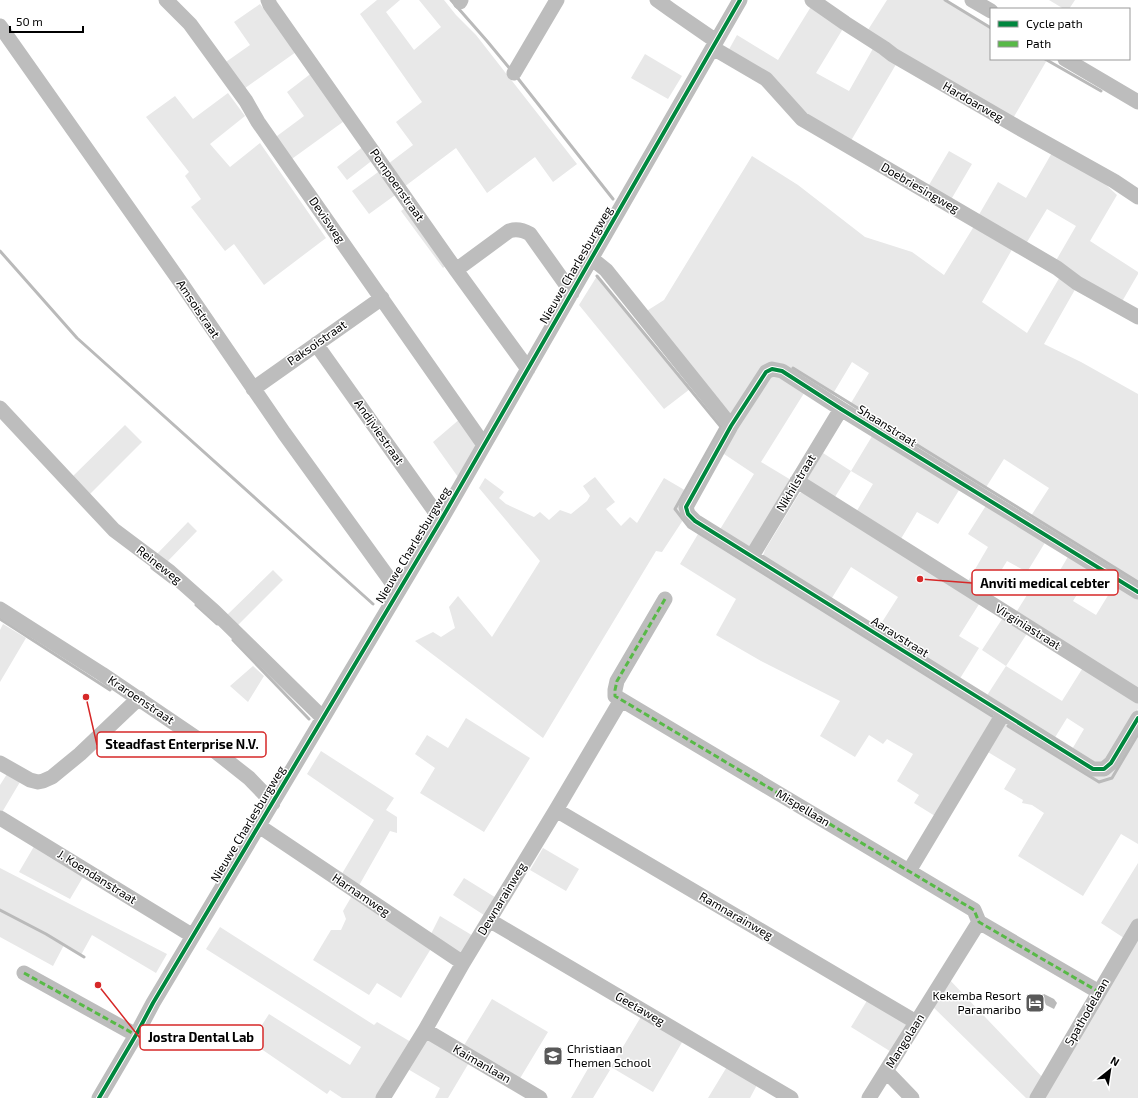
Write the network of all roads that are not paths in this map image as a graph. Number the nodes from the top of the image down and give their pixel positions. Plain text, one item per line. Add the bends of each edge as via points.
1 (166, 0) edge
2 (268, 0) edge
3 (557, 0) edge
4 (658, 0) edge
5 (740, 0) edge
6 (812, 0) edge
7 (972, 0) edge
8 (990, 10) edge
9 (0, 26) edge
10 (715, 44) junction
11 (1067, 60) edge
12 (514, 73) dead end
13 (1138, 102) edge
14 (1138, 197) edge
15 (591, 258) junction
16 (456, 270) junction
17 (572, 293) junction
18 (382, 298) junction
19 (1138, 317) edge
20 (316, 344) junction
21 (528, 369) junction
22 (252, 388) junction
23 (0, 408) edge
24 (841, 409) junction
25 (731, 426) junction
26 (484, 444) junction
27 (797, 481) junction
28 (688, 514) joint
29 (441, 520) junction
30 (752, 556) junction
31 (398, 591) junction
32 (1138, 592) edge
33 (665, 599) dead end
34 (0, 609) edge
35 (1138, 696) edge
36 (139, 698) junction
37 (621, 700) junction
38 (1003, 714) junction
39 (323, 718) junction
40 (1138, 718) edge
41 (0, 763) edge
42 (273, 803) junction
43 (556, 810) junction
44 (0, 818) edge
45 (259, 826) junction
46 (909, 872) junction
47 (488, 920) junction
48 (979, 922) junction
49 (1138, 926) edge
50 (193, 936) junction
51 (463, 963) junction
52 (24, 973) dead end
53 (1099, 992) junction
54 (916, 1022) junction
55 (425, 1030) junction
56 (136, 1035) junction
57 (886, 1071) junction
58 (99, 1098) edge
59 (383, 1098) edge
60 (540, 1098) edge
61 (791, 1098) edge
62 (869, 1098) edge
63 (912, 1098) edge
64 (1037, 1098) edge

1 - 18 street, Devisweg via 190,24 210,51
2 - 16 street, Pompoenstraat
3 - 12 street
4 - 10 street, Doebriesingweg
5 - 10 street, Nieuwe Charlesburgweg
6 - 14 street, Hardoarweg via 894,55
7 - 8 street
9 - 22 street, Amsoistraat
10 - 15 street, Nieuwe Charlesburgweg
10 - 19 street, Doebriesingweg via 766,79 802,119
11 - 13 street
15 - 17 street, Nieuwe Charlesburgweg
15 - 25 street via 606,270
16 - 17 street via 510,231 524,230 530,234
16 - 21 street, Pompoenstraat
17 - 21 street, Nieuwe Charlesburgweg
18 - 20 street, Paksoistraat
18 - 26 street, Devisweg
20 - 22 street, Paksoistraat
20 - 29 street, Andijviestraat
21 - 26 street, Nieuwe Charlesburgweg
22 - 31 street, Amsoistraat
23 - 39 street, Reineweg via 114,530 170,572 214,611
24 - 25 street, Shaanstraat via 782,371 772,369 766,372
24 - 27 street, Nikhilstraat
24 - 32 street, Shaanstraat
25 - 28 street, Shaanstraat via 686,507
26 - 29 street, Nieuwe Charlesburgweg
27 - 30 street, Nikhilstraat
27 - 35 street, Virginiastraat
28 - 30 street, Aaravstraat
29 - 31 street, Nieuwe Charlesburgweg
30 - 38 street, Aaravstraat
31 - 39 street, Nieuwe Charlesburgweg
33 - 37 street via 617,681 615,696
34 - 36 street, Kraroenstraat
36 - 41 street via 52,778 38,782 30,780
36 - 42 street, Kraroenstraat via 249,778
37 - 43 street, Dewnarainweg
37 - 46 street, Mispellaan
38 - 40 street, Aaravstraat via 1093,769 1104,769 1111,763
38 - 46 street
39 - 42 street, Nieuwe Charlesburgweg
42 - 45 street, Nieuwe Charlesburgweg
43 - 47 street, Dewnarainweg
43 - 54 street, Ramnarainweg
44 - 50 street, J. Koendanstraat
45 - 50 street, Nieuwe Charlesburgweg
45 - 51 street, Harnamweg
46 - 48 street, Mispellaan via 974,910
47 - 51 street, Dewnarainweg
47 - 61 street, Geetaweg
48 - 53 street
48 - 54 street, Mangolaan
49 - 53 street, Spathodelaan
50 - 56 street, Nieuwe Charlesburgweg
51 - 55 street, Dewnarainweg
52 - 56 street
53 - 64 street, Spathodelaan
54 - 57 street, Mangolaan
55 - 59 street, Dewnarainweg
55 - 60 street, Kaimanlaan
56 - 58 street, Nieuwe Charlesburgweg
57 - 62 street, Mangolaan
57 - 63 street

